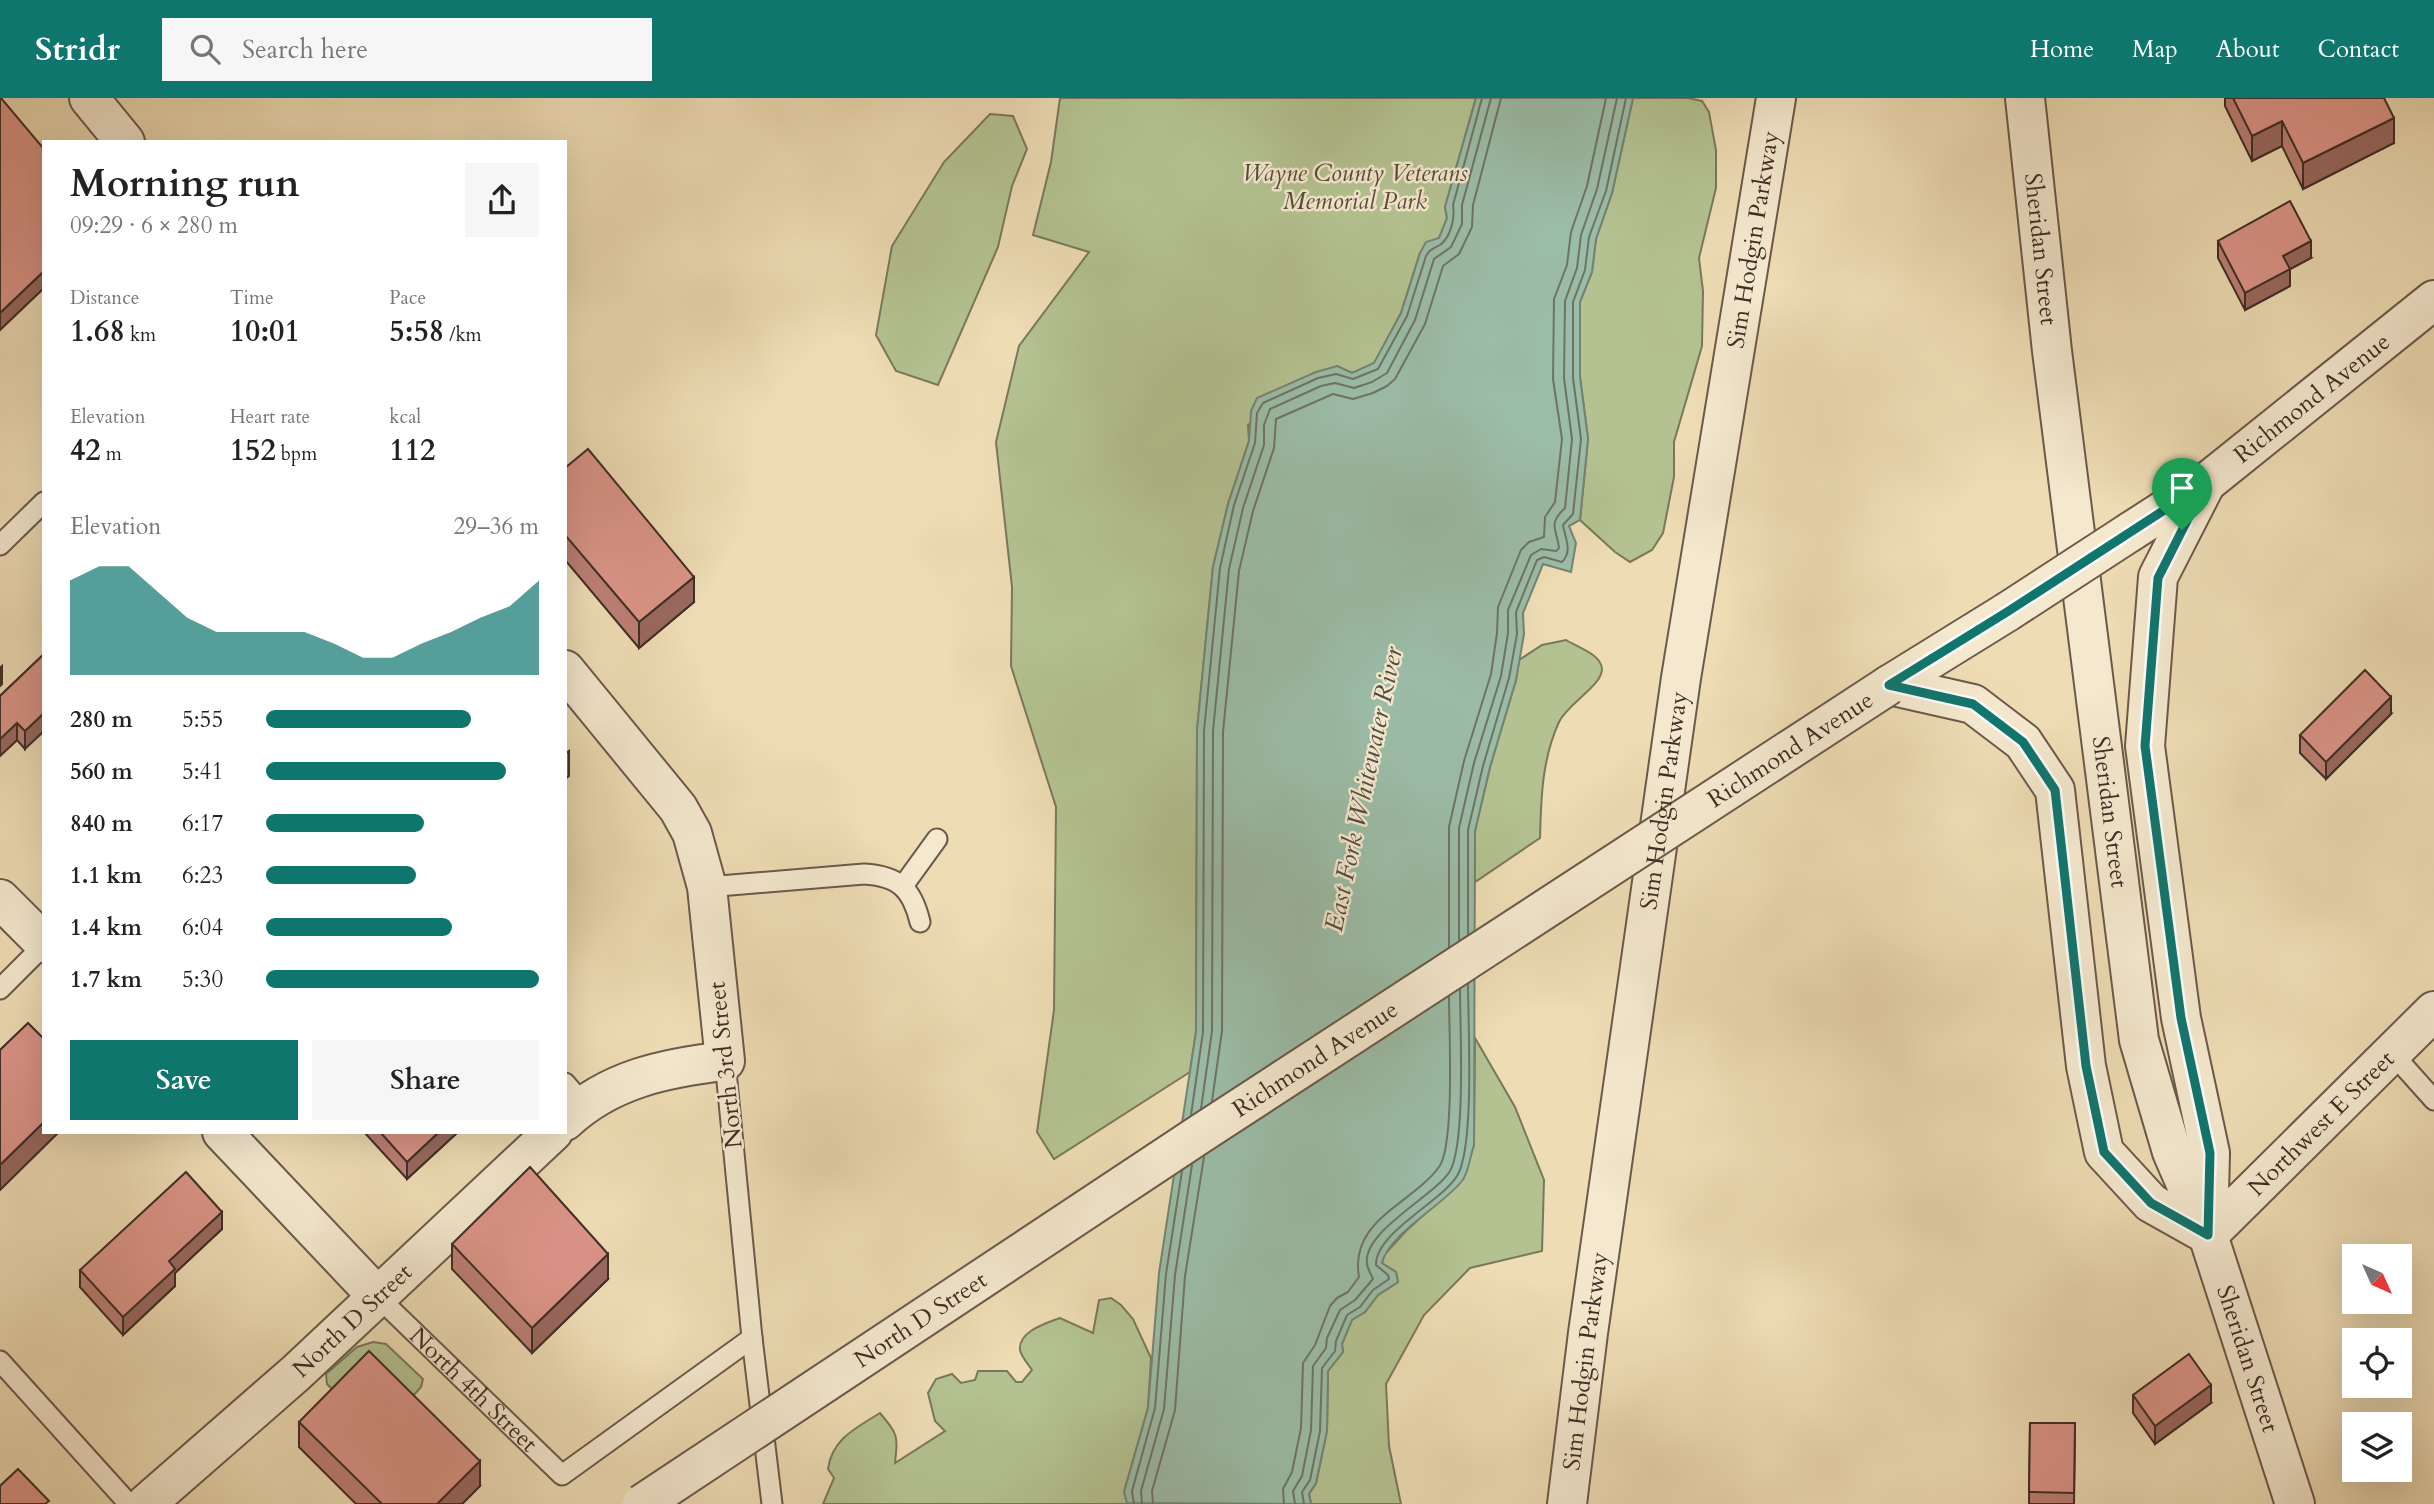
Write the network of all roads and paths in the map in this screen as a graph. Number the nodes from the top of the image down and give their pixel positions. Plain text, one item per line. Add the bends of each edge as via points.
1 (89, 98) edge
2 (1776, 98) edge
3 (2025, 98) edge
4 (123, 140) edge
5 (2434, 300) edge
6 (2206, 483) junction
7 (42, 504) edge
8 (0, 545) edge
9 (567, 672) edge
10 (1889, 685) junction
11 (937, 839) dead end
12 (903, 886) junction
13 (707, 887) junction
14 (0, 899) edge
15 (920, 922) dead end
16 (42, 942) edge
17 (42, 946) edge
18 (0, 989) edge
19 (2434, 1011) edge
20 (2392, 1052) junction
21 (724, 1061) junction
22 (2434, 1100) edge
23 (571, 1103) edge
24 (1200, 1133) joint
25 (224, 1134) edge
26 (551, 1134) edge
27 (2208, 1235) junction
28 (378, 1297) junction
29 (752, 1338) junction
30 (0, 1361) edge
31 (129, 1504) edge
32 (146, 1504) edge
33 (642, 1504) edge
34 (772, 1504) edge
35 (1567, 1504) edge
36 (2295, 1504) edge

1 - 4 street
2 - 35 street, Sim Hodgin Parkway via 1681,678
3 - 27 street, Sheridan Street via 2052,351 2139,1040 2172,1152
5 - 6 street, Richmond Avenue
6 - 10 street, Richmond Avenue, bridge
6 - 27 street via 2158,578 2145,746 2181,1018 2210,1153
7 - 8 lane
9 - 13 street, North 3rd Street via 678,808 692,833
10 - 24 street, Richmond Avenue, bridge
10 - 27 street via 1973,704 2023,742 2055,790 2086,1066 2104,1152 2151,1203
11 - 12 lane
12 - 13 lane via 864,874
12 - 15 lane via 912,896
13 - 21 street, North 3rd Street
14 - 16 street
17 - 18 lane
19 - 20 street, Northwest E Street
20 - 22 lane
20 - 27 street, Northwest E Street
21 - 23 street via 640,1076
21 - 29 lane, North 3rd Street
24 - 33 street, North D Street, bridge
25 - 28 street, North 4th Street
26 - 28 street, North D Street
27 - 36 street, Sheridan Street
28 - 29 lane, North 4th Street via 562,1475
28 - 32 street, North D Street
29 - 34 lane, North 3rd Street
30 - 31 lane

